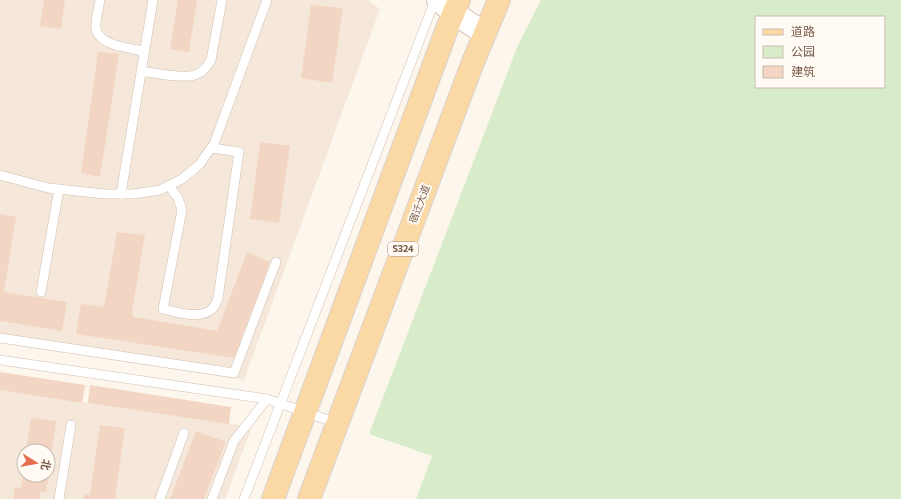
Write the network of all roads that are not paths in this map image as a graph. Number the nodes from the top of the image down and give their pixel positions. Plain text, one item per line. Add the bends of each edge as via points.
1 (100, 0) edge
2 (153, 0) edge
3 (222, 0) edge
4 (267, 0) edge
5 (499, 0) edge
6 (446, 3) edge
7 (484, 33) junction
8 (144, 51) junction
9 (141, 71) junction
10 (212, 148) junction
11 (0, 175) edge
12 (169, 186) junction
13 (59, 189) junction
14 (120, 194) junction
15 (276, 262) dead end
16 (41, 292) dead end
17 (0, 338) edge
18 (0, 360) edge
19 (267, 399) junction
20 (280, 404) junction
21 (305, 412) junction
22 (337, 423) junction
23 (71, 425) dead end
24 (184, 433) dead end
25 (59, 499) edge
26 (160, 499) edge
27 (212, 499) edge
28 (244, 499) edge
29 (273, 499) edge
30 (309, 499) edge

1 - 8 lane via 96,28 100,38 113,45
2 - 8 lane
3 - 9 lane via 211,60 202,72 183,77
4 - 10 lane
5 - 7 main road, 宿迁大道 / S324
6 - 7 main road
6 - 20 lane
6 - 21 main road via 448,26
7 - 22 main road, 宿迁大道 / S324
8 - 9 lane
9 - 14 lane
10 - 12 lane via 199,165
10 - 12 lane via 239,152 218,298 213,309 205,314 163,309 182,210 178,198
11 - 13 lane
12 - 14 lane via 160,190
13 - 14 lane
13 - 16 lane
15 - 17 lane via 234,373
18 - 19 lane
19 - 20 lane
19 - 27 lane via 234,441
20 - 21 lane
20 - 28 lane
21 - 22 lane
21 - 29 main road
22 - 30 main road, 宿迁大道 / S324
23 - 25 lane
24 - 26 lane

